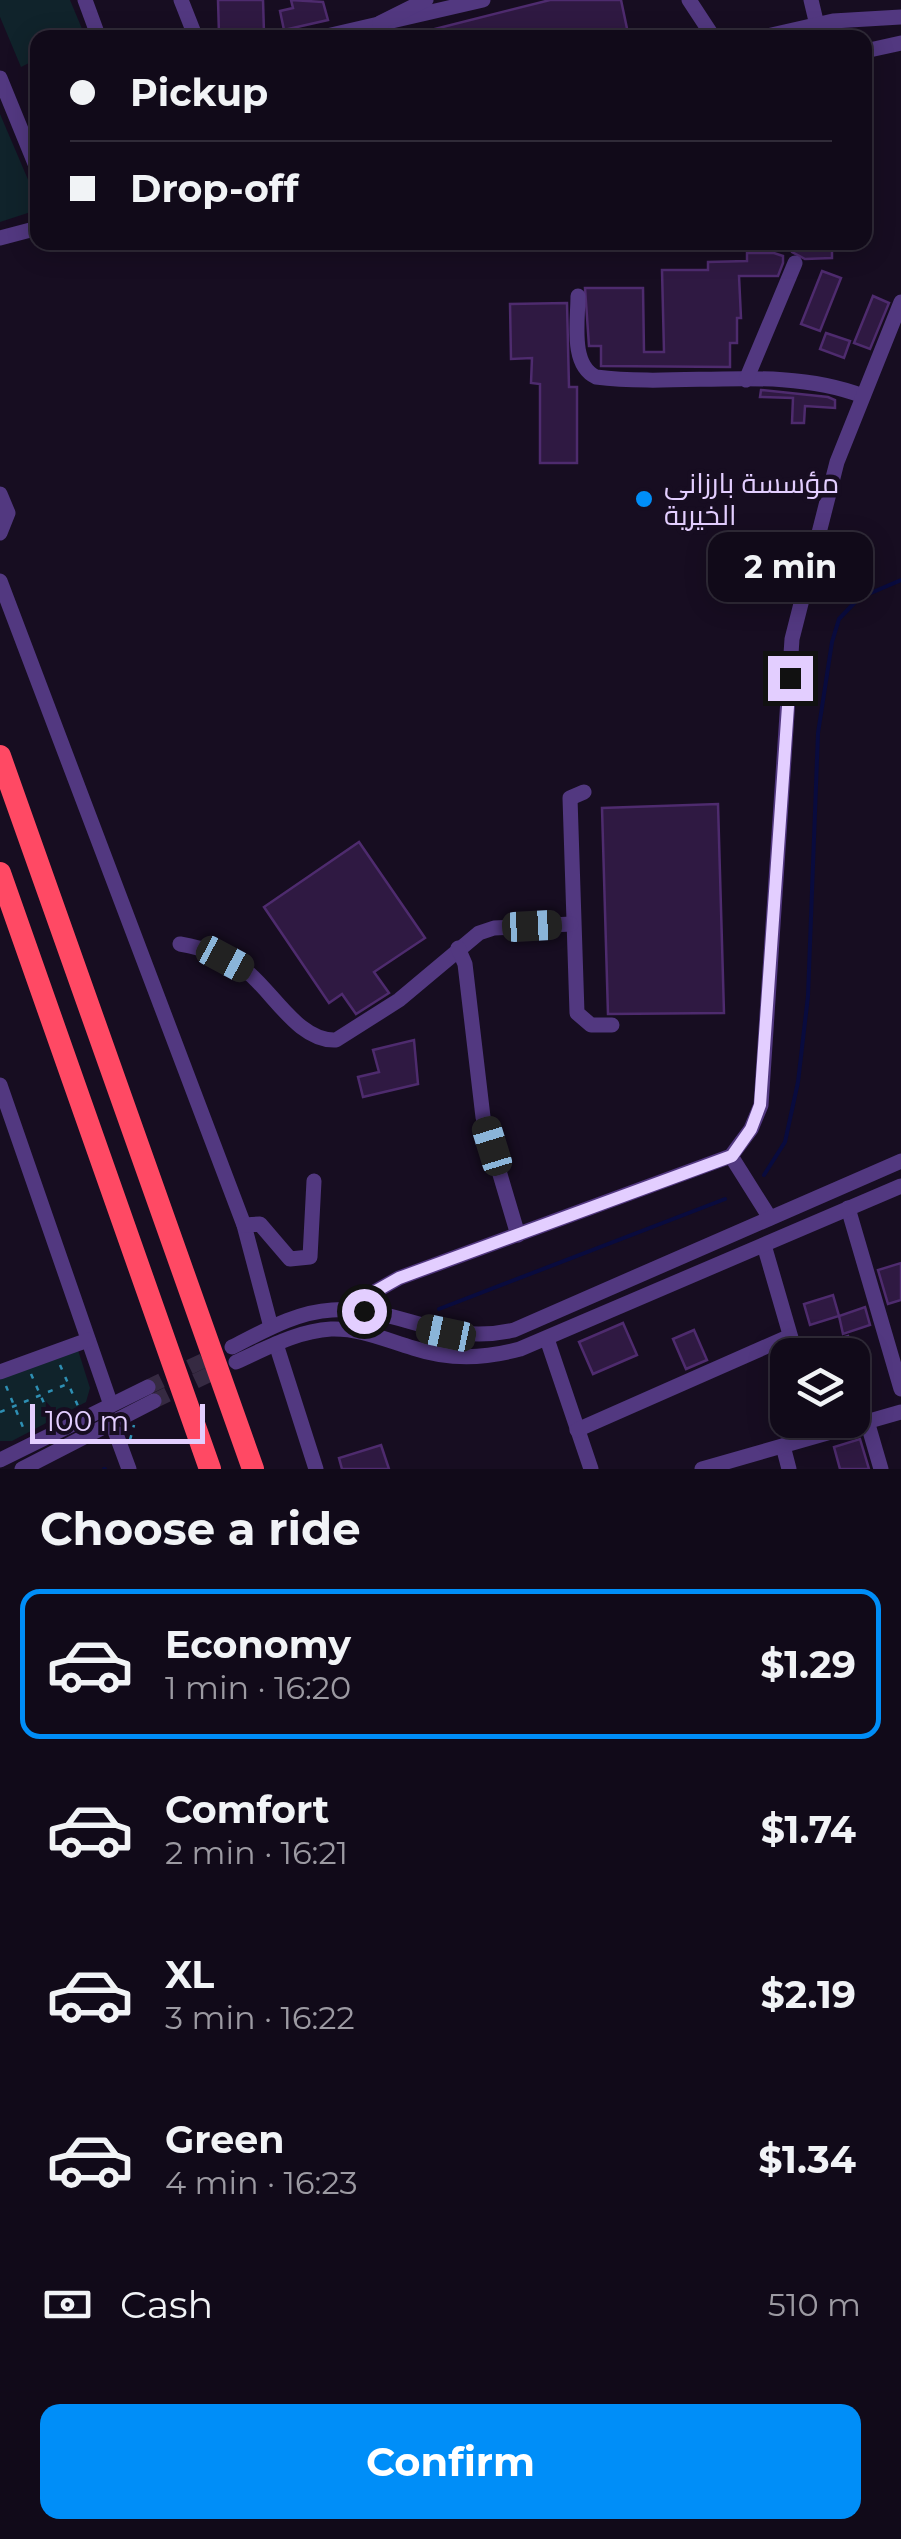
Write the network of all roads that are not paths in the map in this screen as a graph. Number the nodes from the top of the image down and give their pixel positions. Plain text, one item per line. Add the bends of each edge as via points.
1 (84, 0) edge
2 (181, 0) edge
3 (426, 0) edge
4 (483, 0) edge
5 (688, 0) edge
6 (813, 1) edge
7 (901, 17) edge
8 (817, 25) junction
9 (96, 30) edge
10 (193, 30) edge
11 (382, 30) edge
12 (709, 30) edge
13 (795, 30) edge
14 (901, 43) edge
15 (872, 49) edge
16 (0, 78) edge
17 (30, 151) edge
18 (30, 230) edge
19 (0, 238) edge
20 (795, 263) dead end
21 (578, 296) dead end
22 (901, 302) edge
23 (746, 380) junction
24 (863, 396) junction
25 (0, 494) edge
26 (0, 534) edge
27 (0, 581) edge
28 (0, 756) edge
29 (584, 792) dead end
30 (0, 873) edge
31 (571, 924) junction
32 (180, 944) dead end
33 (458, 948) junction
34 (612, 1025) dead end
35 (0, 1084) edge
36 (732, 1156) junction
37 (901, 1162) edge
38 (314, 1181) dead end
39 (901, 1186) edge
40 (848, 1208) junction
41 (770, 1218) junction
42 (244, 1225) junction
43 (518, 1235) junction
44 (764, 1245) junction
45 (364, 1311) junction
46 (272, 1327) junction
47 (790, 1336) joint
48 (88, 1340) junction
49 (547, 1340) junction
50 (276, 1344) junction
51 (0, 1372) edge
52 (901, 1390) edge
53 (111, 1405) junction
54 (901, 1412) edge
55 (870, 1420) edge
56 (112, 1423) junction
57 (578, 1430) junction
58 (870, 1434) edge
59 (798, 1438) edge
60 (782, 1446) junction
61 (2, 1455) edge
62 (22, 1469) edge
63 (130, 1469) edge
64 (210, 1469) edge
65 (253, 1469) edge
66 (316, 1469) edge
67 (591, 1469) edge
68 (702, 1469) edge
69 (789, 1469) edge
70 (881, 1469) edge

1 - 9 street
2 - 10 street
3 - 11 street
4 - 11 street
5 - 12 street
6 - 8 street
7 - 8 street
8 - 13 street
14 - 15 street
16 - 17 street
18 - 19 street
20 - 23 street
21 - 23 street via 578,344 588,374
22 - 24 street
23 - 24 street
24 - 36 street via 837,462 792,638 760,1105
25 - 26 street via 8,513
27 - 42 street
28 - 65 highway
29 - 31 street via 570,798
30 - 64 highway
31 - 33 street via 494,928
31 - 34 street via 579,1019
32 - 33 street via 205,948 244,969 307,1031 327,1040 352,1033
33 - 43 street via 483,1117
35 - 48 street
36 - 41 street
36 - 43 street
37 - 41 street
38 - 42 street via 310,1257 290,1259 260,1224
39 - 40 street
40 - 44 street
40 - 52 street
41 - 45 street via 514,1330 459,1335
42 - 46 street
43 - 45 street via 399,1278 376,1291
44 - 47 street
44 - 49 street
45 - 46 street via 312,1312
46 - 50 street via 234,1354
47 - 57 street
48 - 51 street
48 - 53 street
49 - 50 street via 464,1358 355,1330 314,1330
49 - 57 street
50 - 66 street
53 - 56 street via 151,1394
53 - 61 street
54 - 55 street
56 - 62 street
56 - 63 street
57 - 67 street
58 - 70 street
59 - 60 street
60 - 68 street
60 - 69 street

